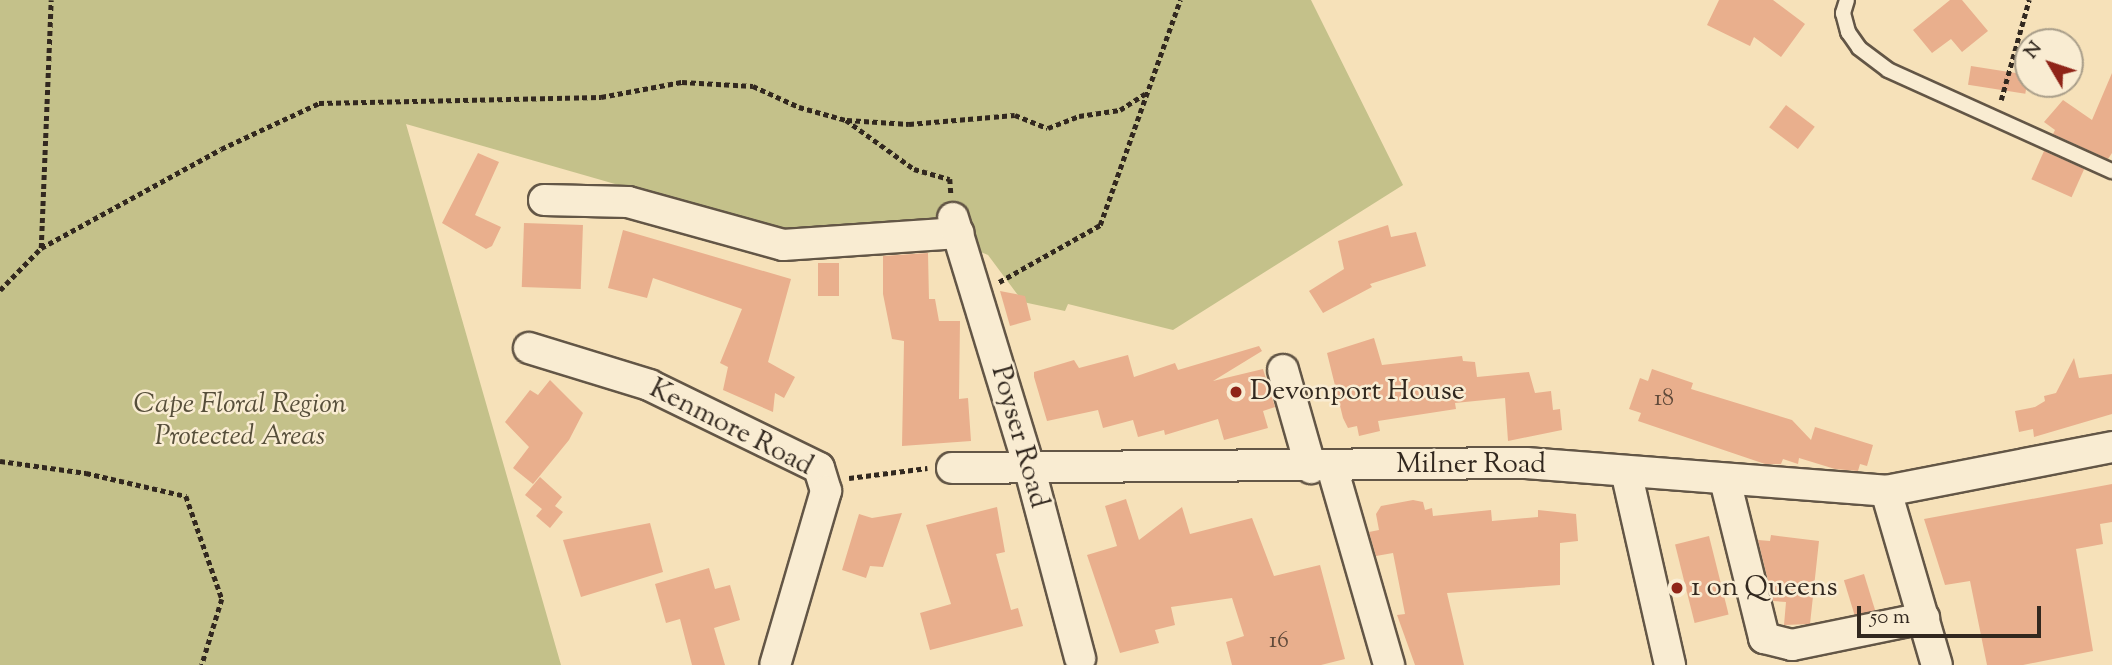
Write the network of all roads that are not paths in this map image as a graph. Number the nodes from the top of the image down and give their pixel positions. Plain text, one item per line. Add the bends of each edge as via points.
1 (1847, 0) edge
2 (2112, 171) edge
3 (544, 200) dead end
4 (529, 348) dead end
5 (1283, 370) dead end
6 (2112, 447) edge
7 (952, 468) road end
8 (1322, 468) junction
9 (1030, 470) junction
10 (1626, 471) junction
11 (1725, 480) junction
12 (1886, 491) junction
13 (1924, 618) junction
14 (1080, 658) dead end
15 (775, 665) edge
16 (1389, 665) edge
17 (1670, 665) edge
18 (1937, 665) edge

1 - 2 lane via 1843,13 1859,48 1888,70
3 - 9 street, Poyser Road via 628,202 783,245 956,225
4 - 15 street, Kenmore Road via 649,386 814,464 826,482
5 - 8 street
6 - 12 street, Milner Road
7 - 9 street, Milner Road
8 - 9 street, Milner Road
8 - 10 street, Milner Road via 1513,463
8 - 16 street
9 - 14 street, Poyser Road
10 - 11 street, Milner Road
10 - 17 street
11 - 12 street, Milner Road
11 - 13 street via 1764,638 1792,645
12 - 13 street
13 - 18 street

